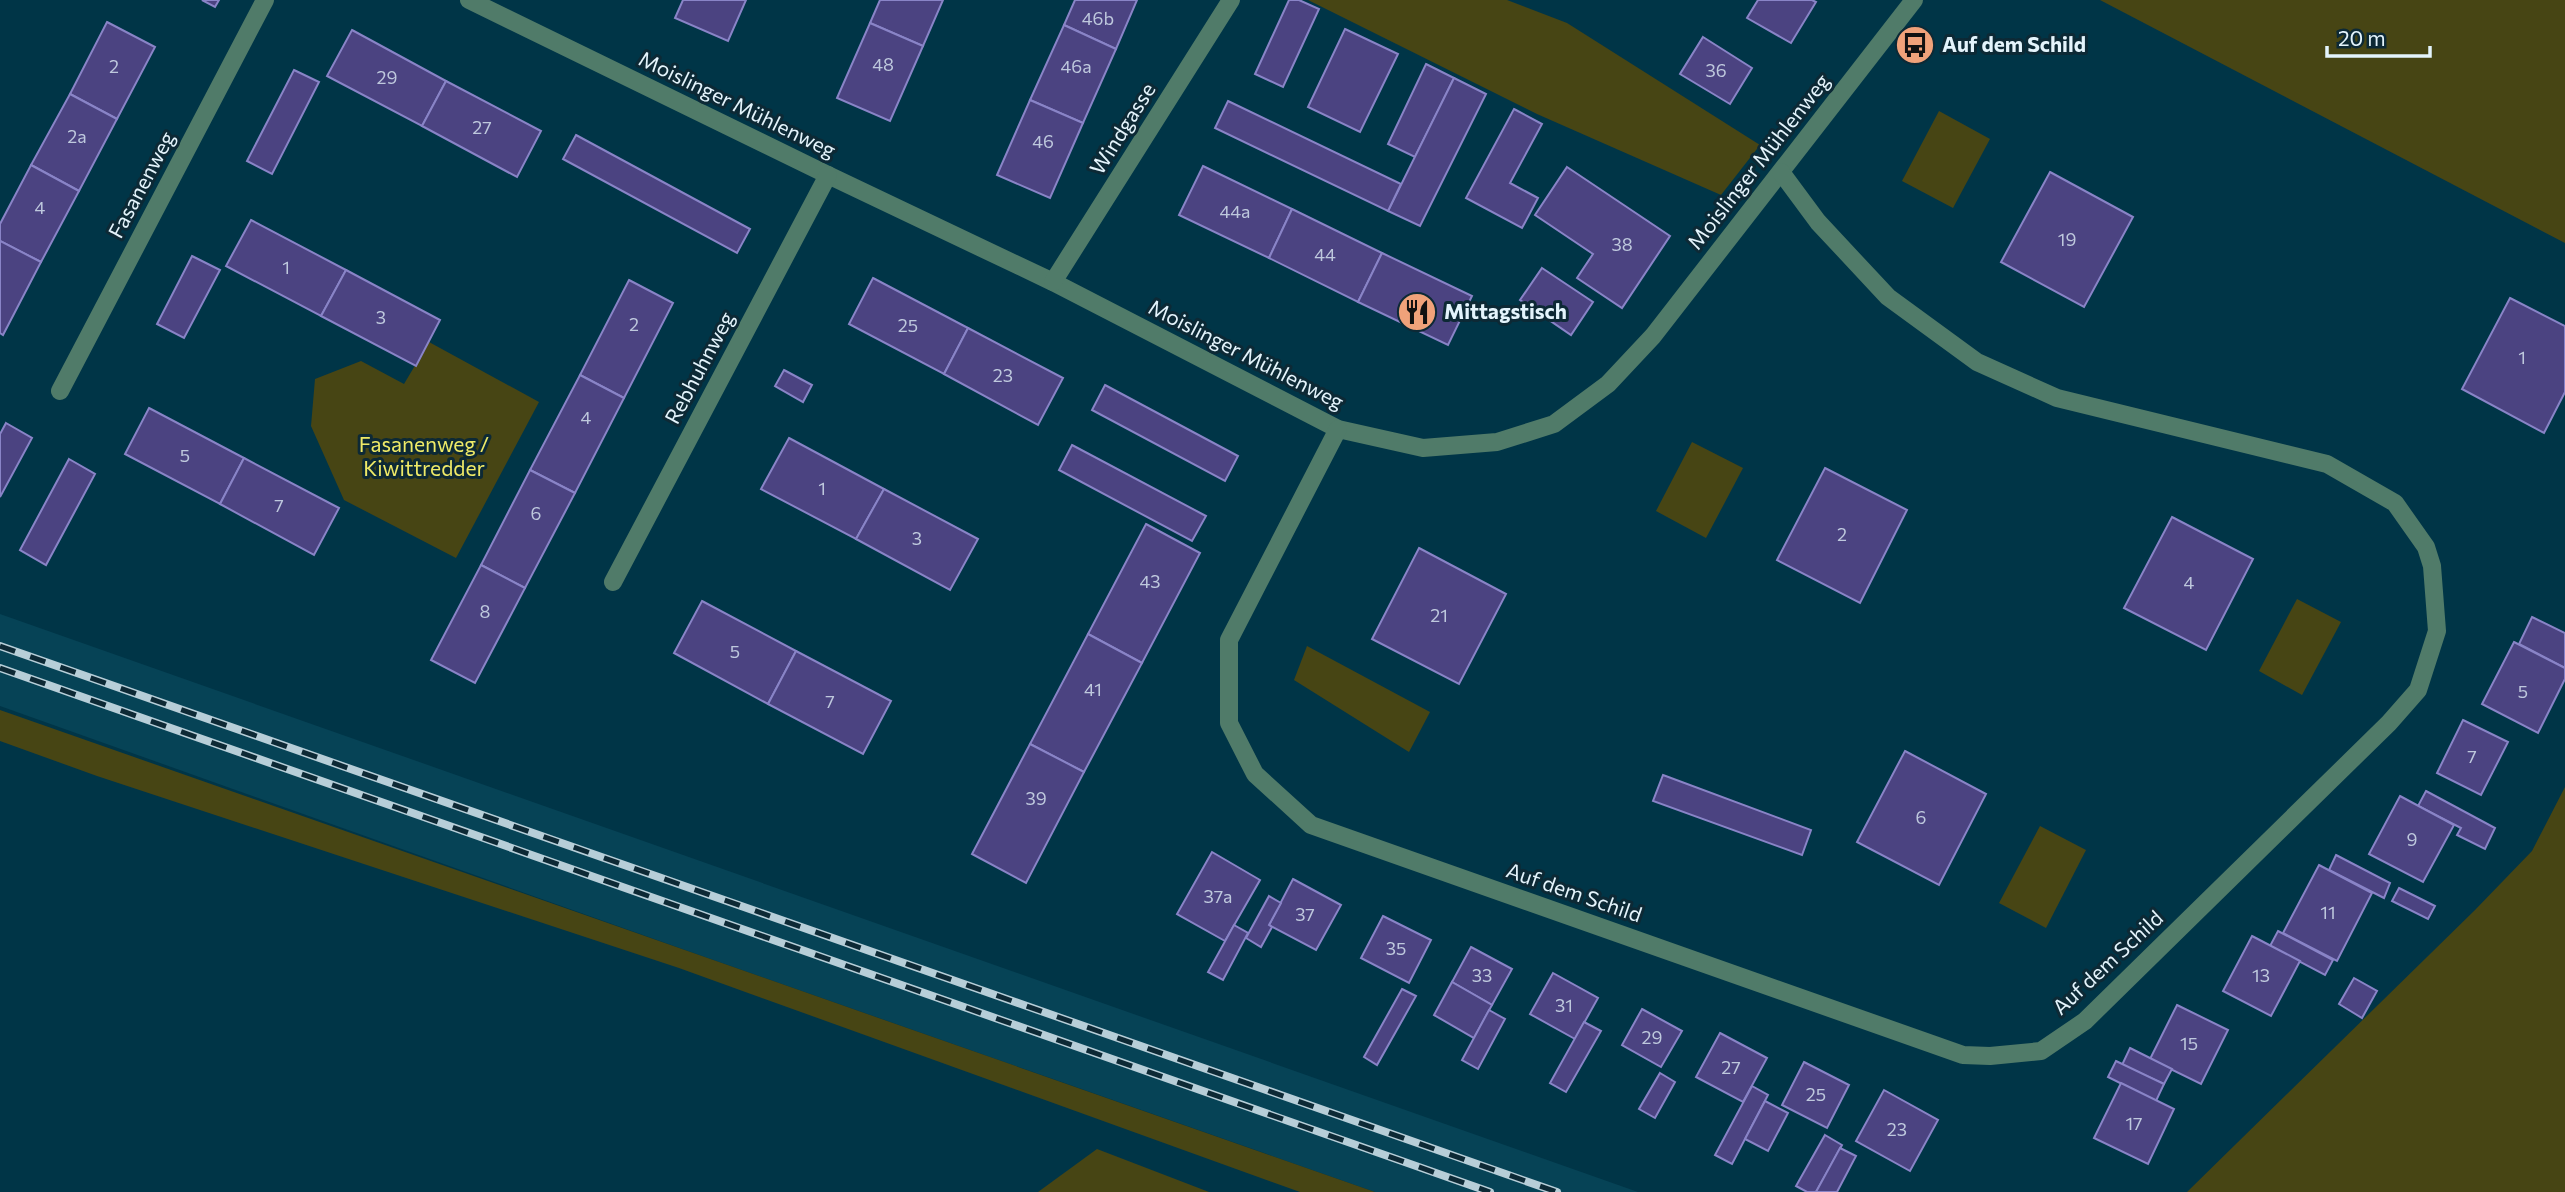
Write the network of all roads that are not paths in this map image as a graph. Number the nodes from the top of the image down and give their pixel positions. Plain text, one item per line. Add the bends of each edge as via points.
1 (265, 0) edge
2 (469, 0) edge
3 (1231, 0) edge
4 (1914, 0) edge
5 (1781, 172) junction
6 (828, 175) junction
7 (1053, 282) junction
8 (60, 391) dead end
9 (1339, 429) junction
10 (613, 582) dead end

1 - 8 street, Fasanenweg
2 - 6 street, Moislinger Mühlenweg
3 - 7 street, Windgasse
4 - 5 street, Moislinger Mühlenweg
5 - 9 street, Moislinger Mühlenweg via 1644,346 1608,384 1554,424 1497,442 1423,448
5 - 9 street, Auf dem Schild via 1818,222 1888,297 1977,362 2057,398 2327,464 2395,503 2426,547 2432,566 2437,631 2418,690 2085,1021 2041,1051 1962,1055 1311,825 1255,774 1229,723 1229,640
6 - 7 street, Moislinger Mühlenweg
6 - 10 street, Rebhuhnweg
7 - 9 street, Moislinger Mühlenweg

